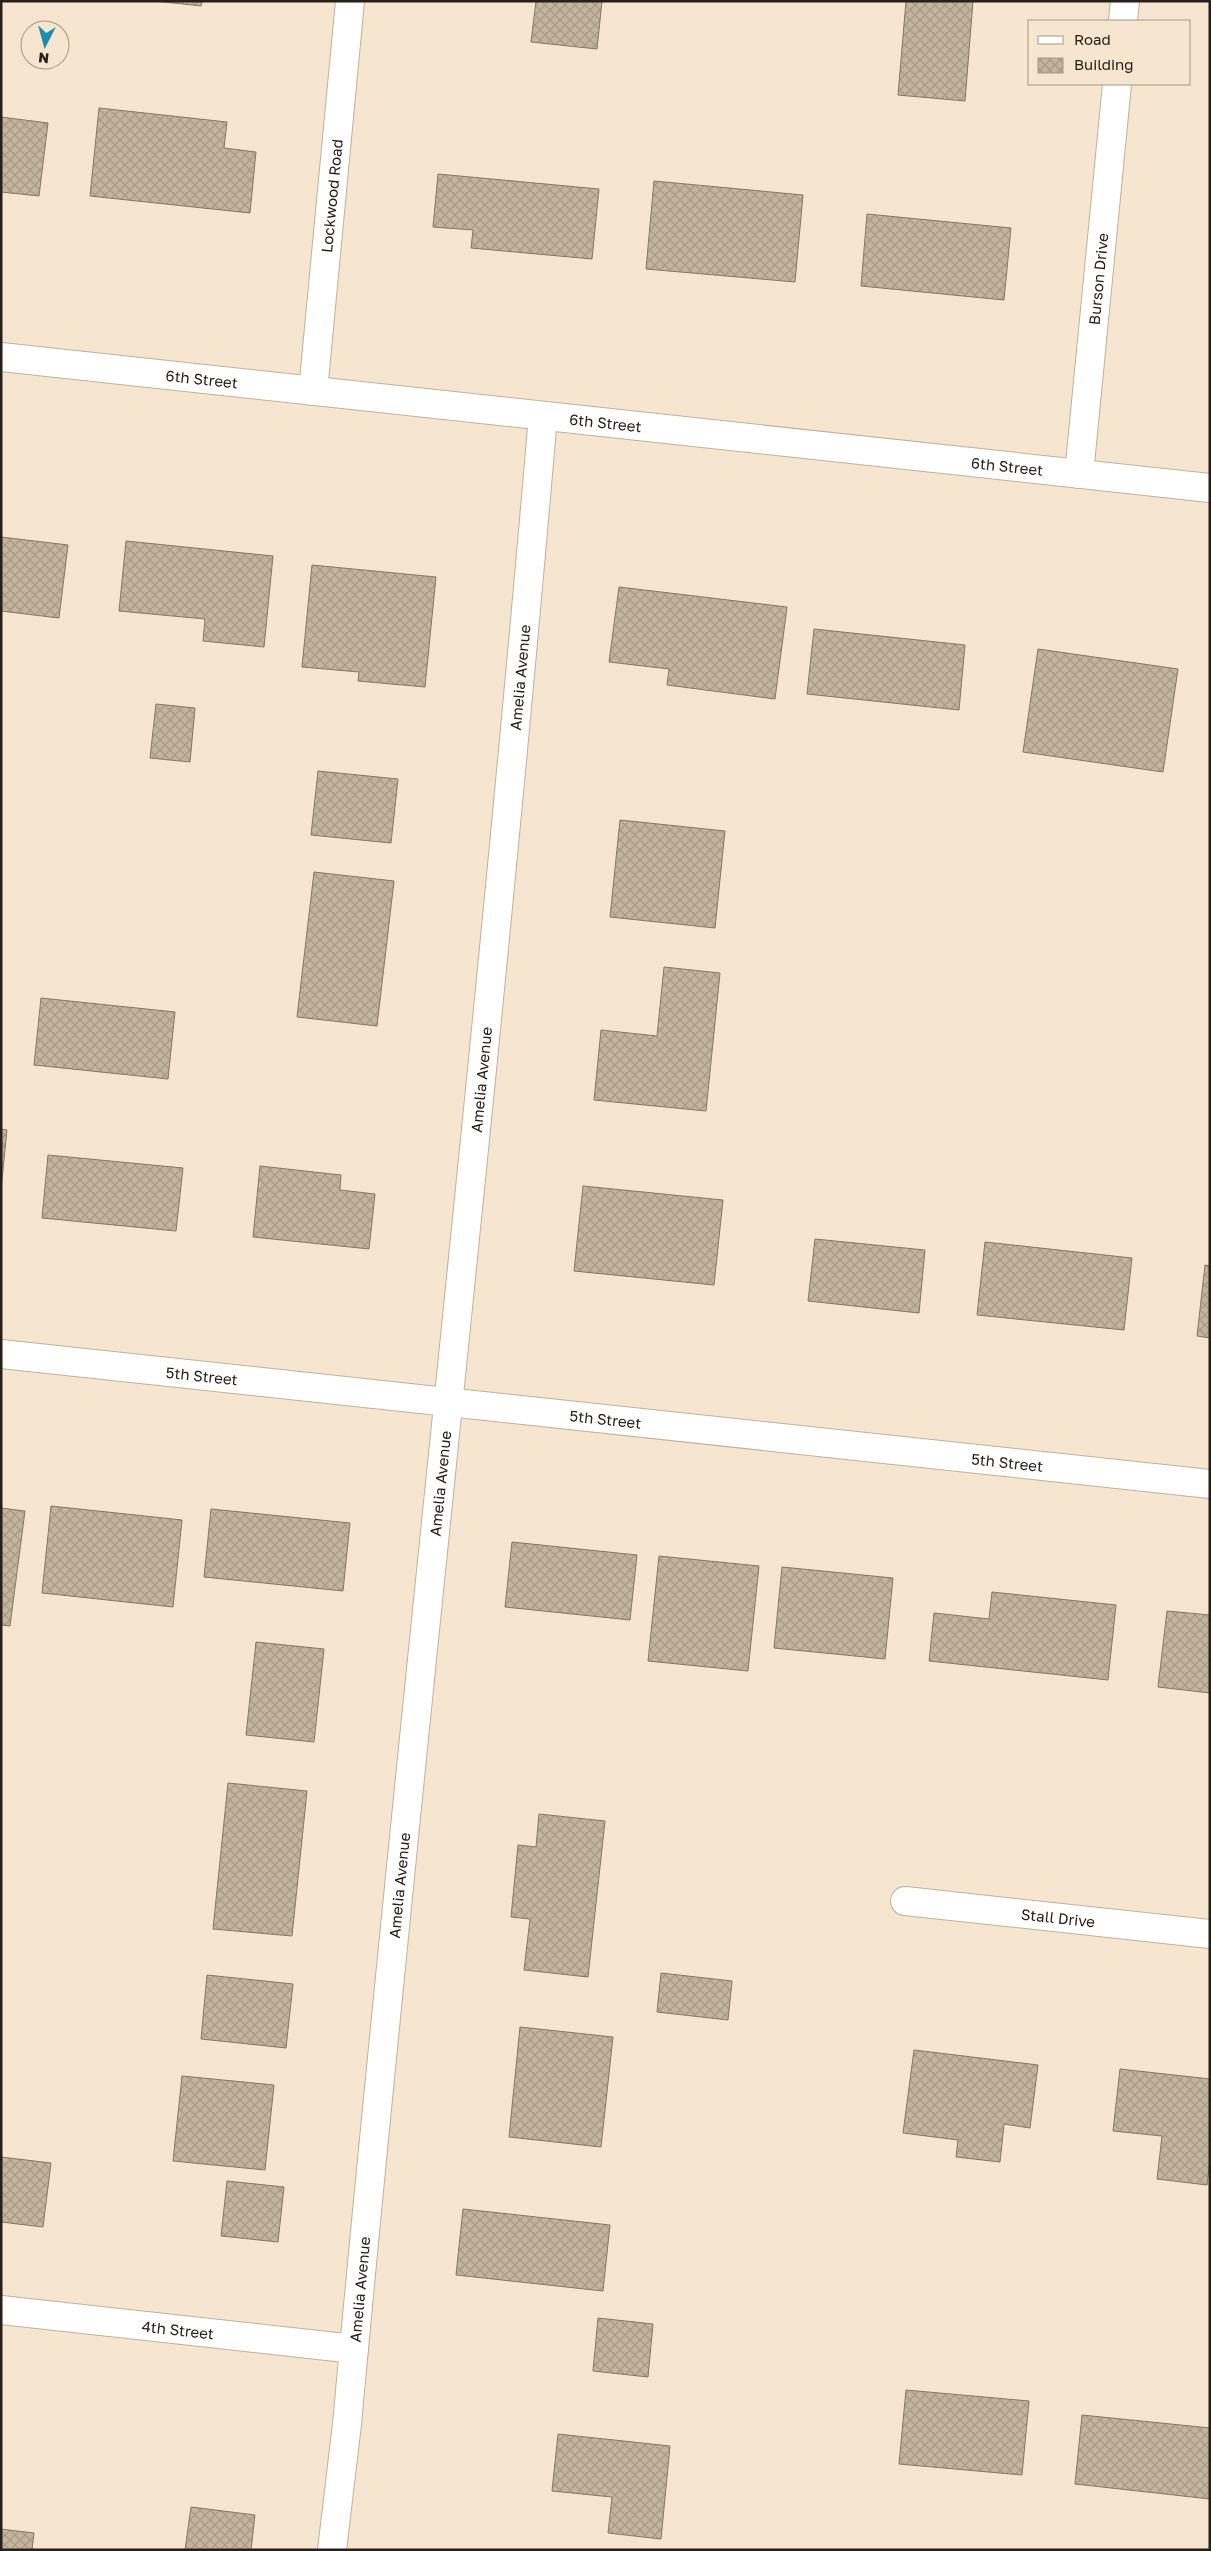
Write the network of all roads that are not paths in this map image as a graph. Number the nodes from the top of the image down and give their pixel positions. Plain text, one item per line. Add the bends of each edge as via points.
1 (350, 1) edge
2 (1125, 1) edge
3 (1123, 20) edge
4 (1117, 85) edge
5 (1, 356) edge
6 (313, 391) junction
7 (543, 416) junction
8 (1079, 474) junction
9 (1210, 488) edge
10 (1, 1354) edge
11 (446, 1402) junction
12 (1210, 1484) edge
13 (905, 1901) dead end
14 (1210, 1934) edge
15 (1, 2310) edge
16 (354, 2348) junction
17 (332, 2550) edge

1 - 6 street, Lockwood Road
2 - 3 street
4 - 8 street, Burson Drive
5 - 6 street, 6th Street
6 - 7 street, 6th Street
7 - 8 street, 6th Street
7 - 11 street, Amelia Avenue via 500,901
8 - 9 street, 6th Street
10 - 11 street, 5th Street
11 - 12 street, 5th Street
11 - 16 street, Amelia Avenue
13 - 14 street, Stall Drive
15 - 16 street, 4th Street
16 - 17 street, Amelia Avenue

